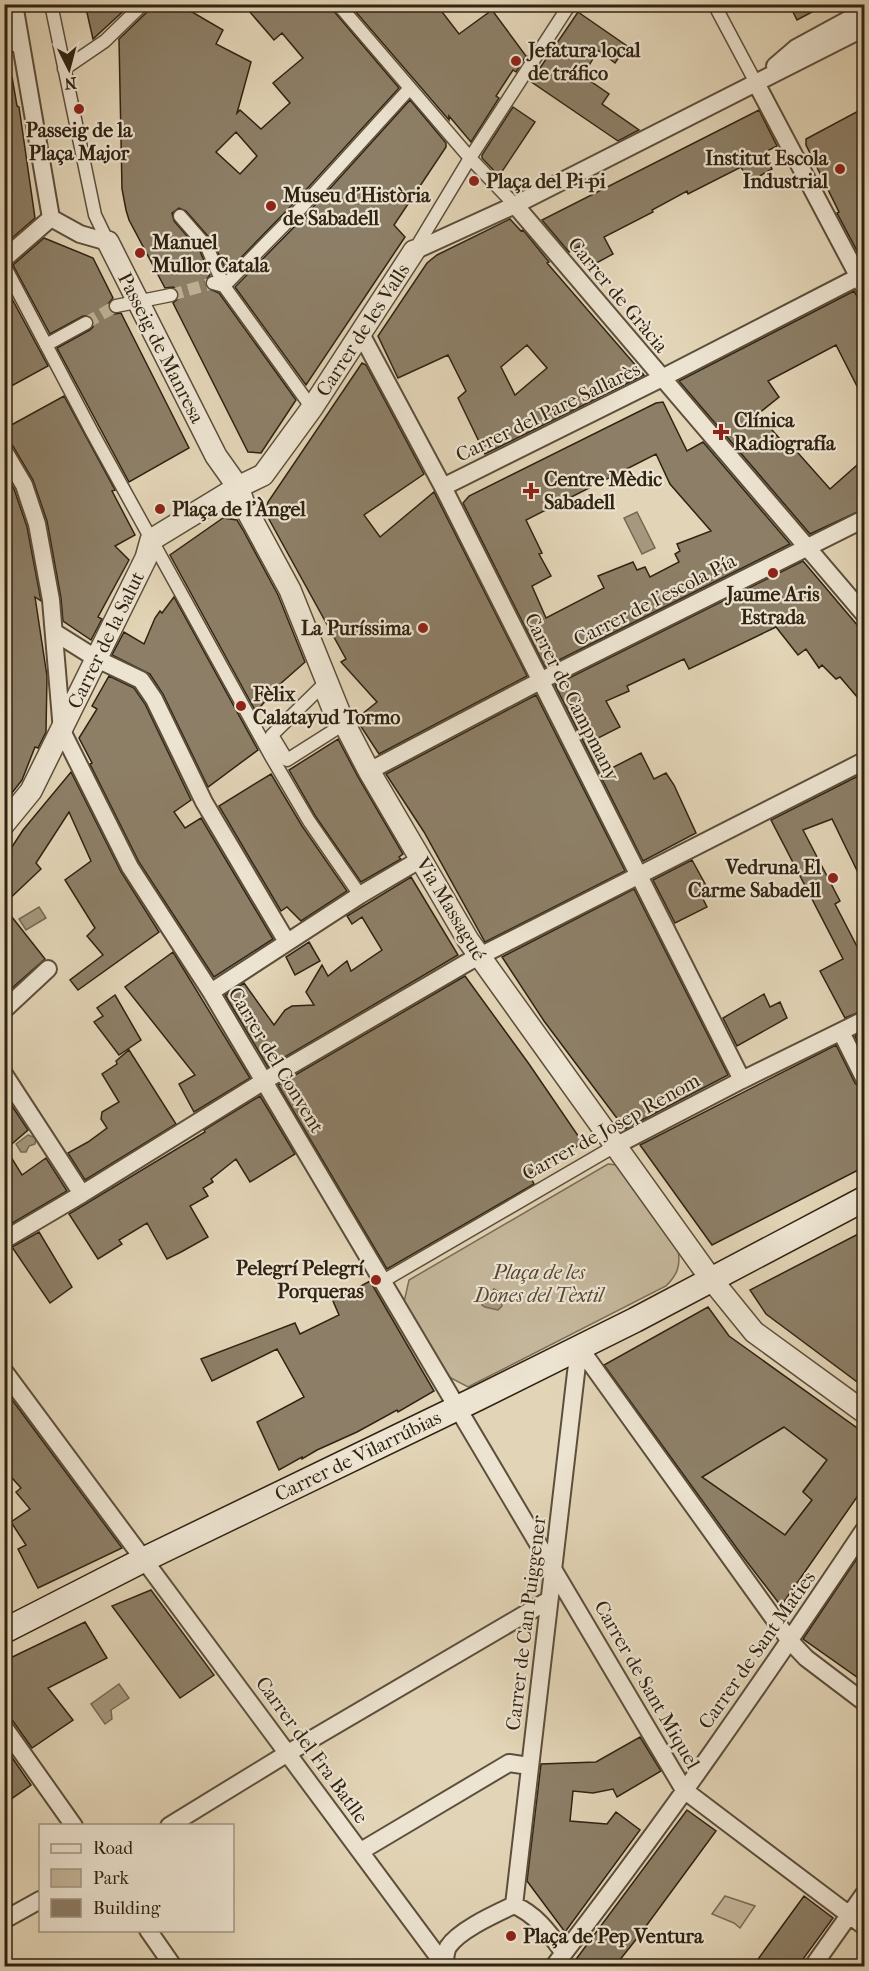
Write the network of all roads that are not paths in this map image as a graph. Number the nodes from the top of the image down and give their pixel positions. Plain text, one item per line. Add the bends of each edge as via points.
1 (14, 4) edge
2 (51, 4) edge
3 (143, 4) edge
4 (338, 4) edge
5 (570, 4) edge
6 (714, 4) edge
7 (864, 11) edge
8 (864, 28) edge
9 (13, 45) edge
10 (64, 69) junction
11 (756, 83) junction
12 (410, 88) junction
13 (470, 158) junction
14 (515, 205) junction
15 (180, 216) dead end
16 (51, 218) junction
17 (108, 242) junction
18 (414, 251) junction
19 (4, 259) edge
20 (4, 265) edge
21 (863, 279) edge
22 (218, 285) junction
23 (171, 295) tunnel mouth
24 (138, 301) junction
25 (116, 306) tunnel mouth
26 (86, 323) tunnel mouth
27 (361, 334) junction
28 (46, 345) junction
29 (663, 378) junction
30 (312, 408) junction
31 (4, 451) edge
32 (238, 487) junction
33 (443, 488) junction
34 (245, 507) joint
35 (864, 519) edge
36 (151, 540) junction
37 (807, 547) junction
38 (864, 614) edge
39 (54, 632) junction
40 (97, 659) junction
41 (540, 681) junction
42 (336, 729) joint
43 (62, 731) junction
44 (864, 761) edge
45 (369, 771) junction
46 (9, 812) edge
47 (421, 859) junction
48 (639, 874) junction
49 (360, 895) junction
50 (287, 942) junction
51 (478, 956) junction
52 (48, 969) dead end
53 (211, 992) junction
54 (4, 1010) edge
55 (864, 1020) edge
56 (841, 1032) junction
57 (4, 1074) edge
58 (864, 1078) edge
59 (742, 1080) junction
60 (264, 1081) junction
61 (615, 1146) junction
62 (82, 1194) junction
63 (864, 1199) edge
64 (4, 1240) edge
65 (711, 1279) junction
66 (382, 1281) junction
67 (579, 1347) junction
68 (4, 1371) edge
69 (459, 1407) junction
70 (864, 1412) edge
71 (864, 1530) edge
72 (145, 1559) junction
73 (554, 1568) junction
74 (549, 1600) junction
75 (4, 1630) edge
76 (790, 1641) junction
77 (864, 1702) edge
78 (4, 1727) edge
79 (288, 1753) junction
80 (529, 1766) junction
81 (684, 1790) junction
82 (73, 1824) edge
83 (172, 1824) edge
84 (361, 1851) junction
85 (864, 1894) edge
86 (39, 1901) edge
87 (514, 1905) junction
88 (849, 1916) junction
89 (4, 1920) edge
90 (864, 1926) edge
91 (149, 1932) edge
92 (564, 1953) junction
93 (173, 1966) edge
94 (445, 1966) edge
95 (554, 1966) edge
96 (813, 1966) edge

1 - 9 street
2 - 10 street
3 - 10 street via 105,41
4 - 12 street, Carrer de Gràcia
5 - 13 street, Carrer de les Valls
6 - 11 street
7 - 11 street via 796,48
8 - 11 street
9 - 16 street
10 - 17 street via 95,215
11 - 14 street
11 - 21 street
12 - 13 street, Carrer de Gràcia
12 - 22 street via 300,209
13 - 14 street, Carrer de Gràcia
13 - 18 street, Carrer de les Valls
14 - 18 street
14 - 29 street, Carrer de Gràcia
15 - 22 street via 207,247
16 - 17 street via 80,234
16 - 19 street
17 - 24 street, Passeig de Manresa
18 - 27 street, Carrer de les Valls
20 - 28 street
21 - 29 street, Carrer del Pare Sallarès
22 - 30 street
23 - 24 street
24 - 25 street
24 - 32 street, Passeig de Manresa via 216,456
26 - 28 street
27 - 30 street, Carrer de les Valls
27 - 33 street, Carrer de Campmany
28 - 36 street
29 - 33 street, Carrer del Pare Sallarès
29 - 37 street, Carrer de Gràcia
30 - 32 street, Carrer de les Valls via 263,475
31 - 39 street via 24,485 37,524
32 - 34 street, Passeig de Manresa
32 - 36 street
33 - 41 street, Carrer de Campmany
34 - 45 street, Via Massagué via 290,590 342,719
35 - 37 street, Carrer de l'escola Pía
36 - 40 street, Carrer de la Salut
36 - 49 street via 309,821
37 - 38 street, Carrer de Gràcia
37 - 41 street, Carrer de l'escola Pía
39 - 40 street
39 - 43 street
40 - 43 street, Carrer de la Salut
40 - 50 street via 141,680 154,699 204,802
41 - 45 street, Carrer de l'escola Pía
41 - 48 street, Carrer de Campmany
42 - 42 street via 287,760 272,735 320,688
43 - 46 street, Carrer de la Salut via 31,791
43 - 53 street, Carrer del Convent via 130,867
44 - 48 street
45 - 47 street, Via Massagué
47 - 49 street
47 - 51 street, Via Massagué
48 - 51 street
48 - 59 street, Carrer de Campmany
49 - 50 street
50 - 53 street
51 - 60 street
51 - 61 street, Via Massagué
52 - 54 street
53 - 60 street, Carrer del Convent
55 - 56 street, Carrer de Josep Renom
56 - 58 street
56 - 59 street, Carrer de Josep Renom
57 - 62 street
59 - 61 street, Carrer de Josep Renom
60 - 62 street
60 - 66 street, Carrer del Convent
61 - 65 street, Via Massagué
61 - 66 street, Carrer de Josep Renom
62 - 64 street
63 - 65 main road, Carrer de Vilarrúbias
65 - 67 main road, Carrer de Vilarrúbias
65 - 70 street, Via Massagué via 754,1332
66 - 69 street, Carrer del Convent
67 - 69 main road, Carrer de Vilarrúbias
67 - 73 street, Carrer de Can Puiggener
67 - 76 street
68 - 72 street, Carrer del Fra Batlle
69 - 72 main road, Carrer de Vilarrúbias
69 - 73 street, Carrer de Sant Miquel
71 - 76 street, Carrer de Sant Maties
72 - 75 main road, Carrer de Vilarrúbias
72 - 79 street, Carrer del Fra Batlle
73 - 74 street, Carrer de Can Puiggener
73 - 81 street, Carrer de Sant Miquel
74 - 79 street
74 - 80 street, Carrer de Can Puiggener
76 - 77 street
76 - 81 street, Carrer de Sant Maties
78 - 82 street
79 - 83 street
79 - 84 street, Carrer del Fra Batlle
80 - 84 street via 509,1763
80 - 87 street, Carrer de Can Puiggener
81 - 88 street, Carrer de Sant Miquel
81 - 92 street, Carrer de Sant Maties
84 - 94 street, Carrer del Fra Batlle
85 - 88 street
86 - 89 street
87 - 92 street via 537,1918
87 - 94 street via 487,1918 449,1945
88 - 90 street, Carrer de Sant Miquel
88 - 96 street
91 - 93 street
92 - 95 street, Carrer de Sant Maties

